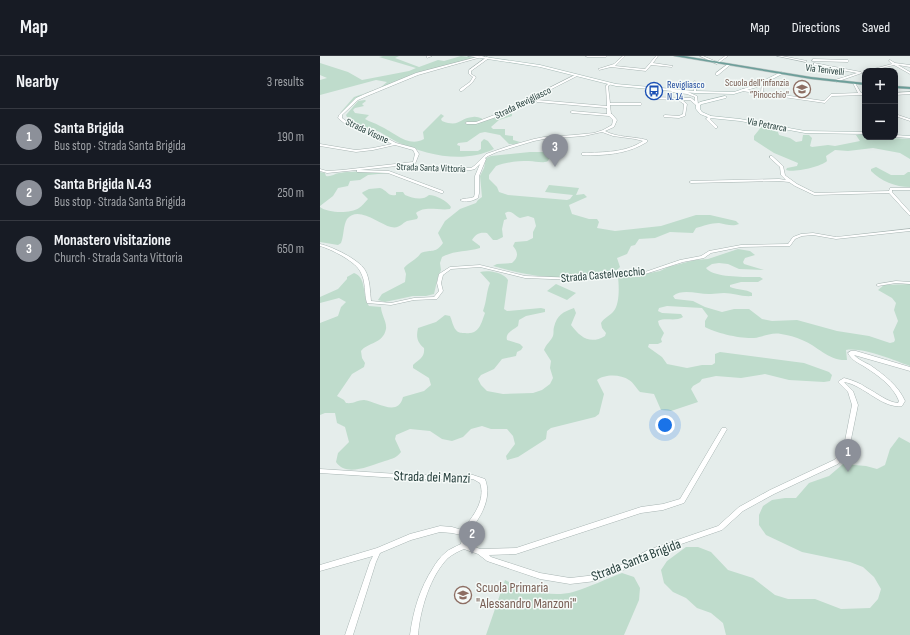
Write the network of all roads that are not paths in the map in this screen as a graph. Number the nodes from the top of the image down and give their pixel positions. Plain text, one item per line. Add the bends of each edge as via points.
1 (470, 56) edge
2 (587, 56) edge
3 (606, 56) edge
4 (624, 56) edge
5 (657, 56) edge
6 (676, 56) edge
7 (727, 56) edge
8 (778, 56) edge
9 (890, 56) edge
10 (484, 57) edge
11 (701, 57) edge
12 (848, 61) dead end
13 (812, 62) junction
14 (717, 63) junction
15 (651, 64) junction
16 (891, 64) junction
17 (729, 65) junction
18 (611, 66) junction
19 (672, 66) dead end
20 (910, 66) edge
21 (881, 68) edge
22 (599, 69) dead end
23 (860, 73) joint
24 (910, 73) edge
25 (717, 74) dead end
26 (782, 74) junction
27 (856, 74) junction
28 (862, 75) edge
29 (577, 76) junction
30 (836, 81) junction
31 (696, 82) dead end
32 (763, 83) junction
33 (854, 83) junction
34 (610, 84) junction
35 (862, 84) edge
36 (898, 87) edge
37 (910, 88) edge
38 (461, 90) dead end
39 (671, 90) junction
40 (742, 90) junction
41 (695, 92) junction
42 (762, 92) junction
43 (910, 93) edge
44 (860, 94) joint
45 (898, 94) edge
46 (726, 95) junction
47 (650, 98) dead end
48 (679, 99) junction
49 (641, 104) dead end
50 (697, 104) junction
51 (608, 106) junction
52 (572, 112) dead end
53 (611, 115) junction
54 (665, 116) dead end
55 (898, 116) edge
56 (710, 117) junction
57 (910, 120) edge
58 (467, 123) dead end
59 (716, 127) dead end
60 (602, 131) junction
61 (862, 133) edge
62 (898, 136) edge
63 (910, 137) edge
64 (395, 144) junction
65 (320, 145) edge
66 (583, 154) dead end
67 (771, 157) dead end
68 (484, 158) junction
69 (373, 166) junction
70 (356, 169) junction
71 (320, 170) edge
72 (691, 182) dead end
73 (790, 182) junction
74 (910, 189) edge
75 (442, 192) dead end
76 (890, 192) junction
77 (462, 200) dead end
78 (910, 214) edge
79 (910, 230) edge
80 (320, 245) edge
81 (910, 283) edge
82 (878, 285) dead end
83 (910, 369) edge
84 (724, 429) dead end
85 (320, 471) edge
86 (463, 533) junction
87 (464, 546) junction
88 (378, 551) junction
89 (480, 552) junction
90 (320, 568) edge
91 (349, 635) edge
92 (414, 635) edge

1 - 10 street, Strada Revigliasco
2 - 3 street
4 - 18 street
5 - 15 street
6 - 11 main road, Via Tenivelli
7 - 14 street
8 - 13 street
9 - 16 street
10 - 29 street, Strada Revigliasco via 540,66
10 - 38 street via 470,72 475,77 471,83
10 - 64 street, Strada Visone via 421,73 366,95 357,99 340,118
11 - 14 main road, Via Tenivelli
12 - 13 street
13 - 23 street
14 - 17 main road, Via Tenivelli
15 - 18 street via 646,70
15 - 19 street
16 - 20 street
16 - 21 street
16 - 24 street
17 - 25 street
17 - 26 main road, Via Tenivelli
18 - 22 street
23 - 27 street
26 - 30 main road, Via Tenivelli
26 - 32 street
27 - 28 street
27 - 30 street
29 - 34 street, Strada Revigliasco
29 - 51 street, Strada Revigliasco via 538,99
29 - 58 street, Strada Revigliasco via 498,115 476,123
30 - 33 main road, Via Tenivelli
31 - 41 street
32 - 40 street
32 - 42 street
33 - 35 main road, Via Tenivelli
33 - 44 street
34 - 39 street, Strada Revigliasco
34 - 51 street via 607,86
36 - 37 main road
39 - 41 street, Strada Revigliasco
39 - 50 street, Strada Revigliasco via 692,94 696,97
40 - 42 street
40 - 46 street via 734,93 735,95
41 - 46 street, Strada Revigliasco
42 - 44 street via 825,102 831,95
43 - 45 street
46 - 50 street
47 - 48 street
48 - 50 street via 691,98
48 - 54 street via 686,104 684,115
49 - 51 street
50 - 56 street via 699,111
51 - 53 street
52 - 53 street
53 - 60 street via 615,120 614,124
55 - 57 street
56 - 59 street via 708,119
56 - 61 street, Via Petrarca via 805,132
60 - 66 street via 615,137 646,141 628,149
60 - 68 street, Strada Santa Vittoria via 589,135 535,140 488,154
62 - 63 street
64 - 65 street via 356,151
64 - 69 street, Strada Visone via 414,149 417,154 414,163
67 - 73 street via 782,167 783,175
68 - 69 street, Strada Santa Vittoria via 471,169
68 - 77 street, Strada Santa Vittoria via 477,176 476,198
69 - 70 street, Strada Visone
70 - 71 street, Strada Visone via 327,172
70 - 75 street via 388,172
72 - 73 street
73 - 76 street via 814,194
74 - 76 street via 896,188
76 - 78 street
79 - 80 street, Strada Castelvecchio via 840,238 801,235 794,238 789,245 741,246 710,252 702,258 682,261 646,273 615,273 577,279 525,277 480,266 450,268 441,274 441,292 435,298 391,304 369,302 362,269 332,249
81 - 82 street
83 - 89 street, Strada Santa Brigida via 856,352 851,353 852,357 894,388 901,397 900,405 896,406 849,381 841,382 850,391 855,405 846,452 836,462 741,509 720,528 650,552 596,578 570,581 540,576 490,559
84 - 89 street via 682,501 641,510 516,551
85 - 86 street, Strada dei Manzi via 413,477 473,477 483,481 486,486 483,502 472,523
86 - 87 street
86 - 88 street via 440,529 397,542
87 - 89 street, Strada Santa Brigida
87 - 92 street via 446,557 425,589 414,623
88 - 90 street
88 - 91 street

